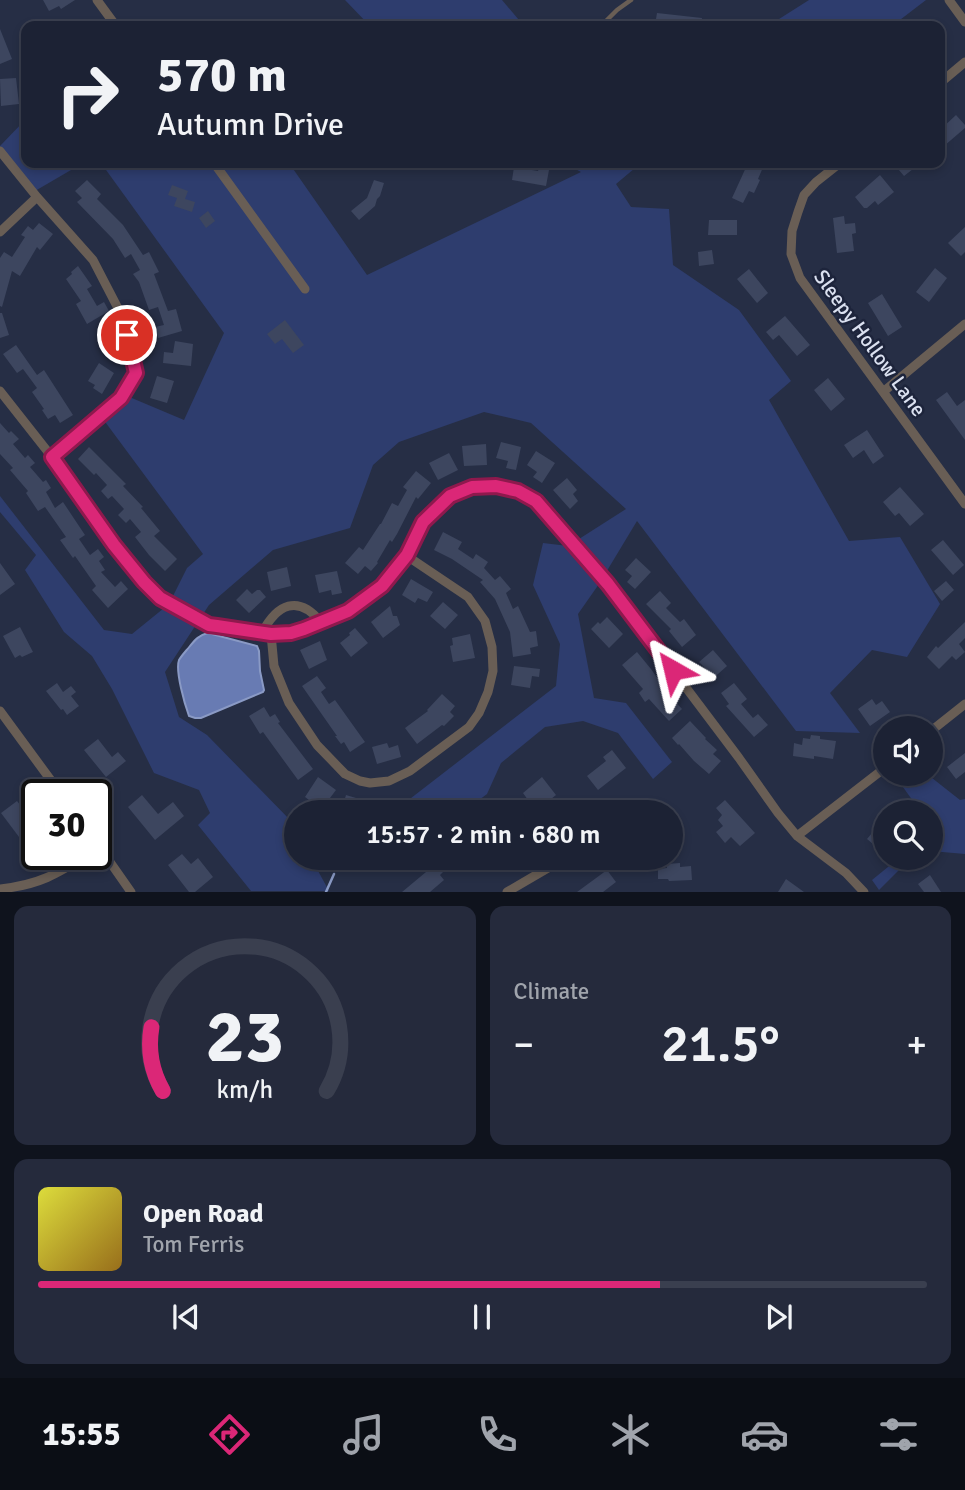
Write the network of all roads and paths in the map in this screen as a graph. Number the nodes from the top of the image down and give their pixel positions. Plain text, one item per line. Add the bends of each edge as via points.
1 (97, 0) edge
2 (631, 0) edge
3 (949, 0) edge
4 (112, 21) edge
5 (606, 21) edge
6 (965, 22) edge
7 (965, 62) edge
8 (945, 79) edge
9 (0, 151) edge
10 (218, 168) edge
11 (834, 168) edge
12 (37, 197) junction
13 (0, 232) edge
14 (305, 289) dead end
15 (965, 324) edge
16 (0, 391) edge
17 (884, 392) junction
18 (52, 457) junction
19 (965, 504) edge
20 (407, 555) junction
21 (321, 622) junction
22 (267, 633) junction
23 (965, 705) edge
24 (0, 711) edge
25 (943, 722) edge
26 (873, 777) edge
27 (50, 779) edge
28 (797, 836) junction
29 (112, 865) edge
30 (65, 870) edge
31 (544, 870) edge
32 (0, 889) edge
33 (131, 891) edge
34 (507, 891) edge
35 (864, 891) edge

1 - 4 street
2 - 5 lane
3 - 6 street
7 - 8 street
9 - 12 street
10 - 14 street
11 - 17 street, Sleepy Hollow Lane via 804,195 792,231 791,254 800,278
12 - 13 street
12 - 18 street via 93,260 122,316 136,373 121,398
15 - 17 street
16 - 18 street
17 - 19 street, Sleepy Hollow Lane
18 - 22 street via 114,545 160,598 209,625
20 - 21 street via 366,599
20 - 22 street via 468,597 485,621 493,671 479,713 468,727 410,771 389,781 370,783 345,774 317,745 289,703
20 - 28 street via 423,522 450,496 472,487 496,486 536,501 608,584
21 - 22 street via 291,633
21 - 22 street via 312,611 289,605 268,621
23 - 25 street
24 - 27 street
26 - 28 street
28 - 35 street
29 - 33 street
30 - 32 street via 39,882
31 - 34 street

